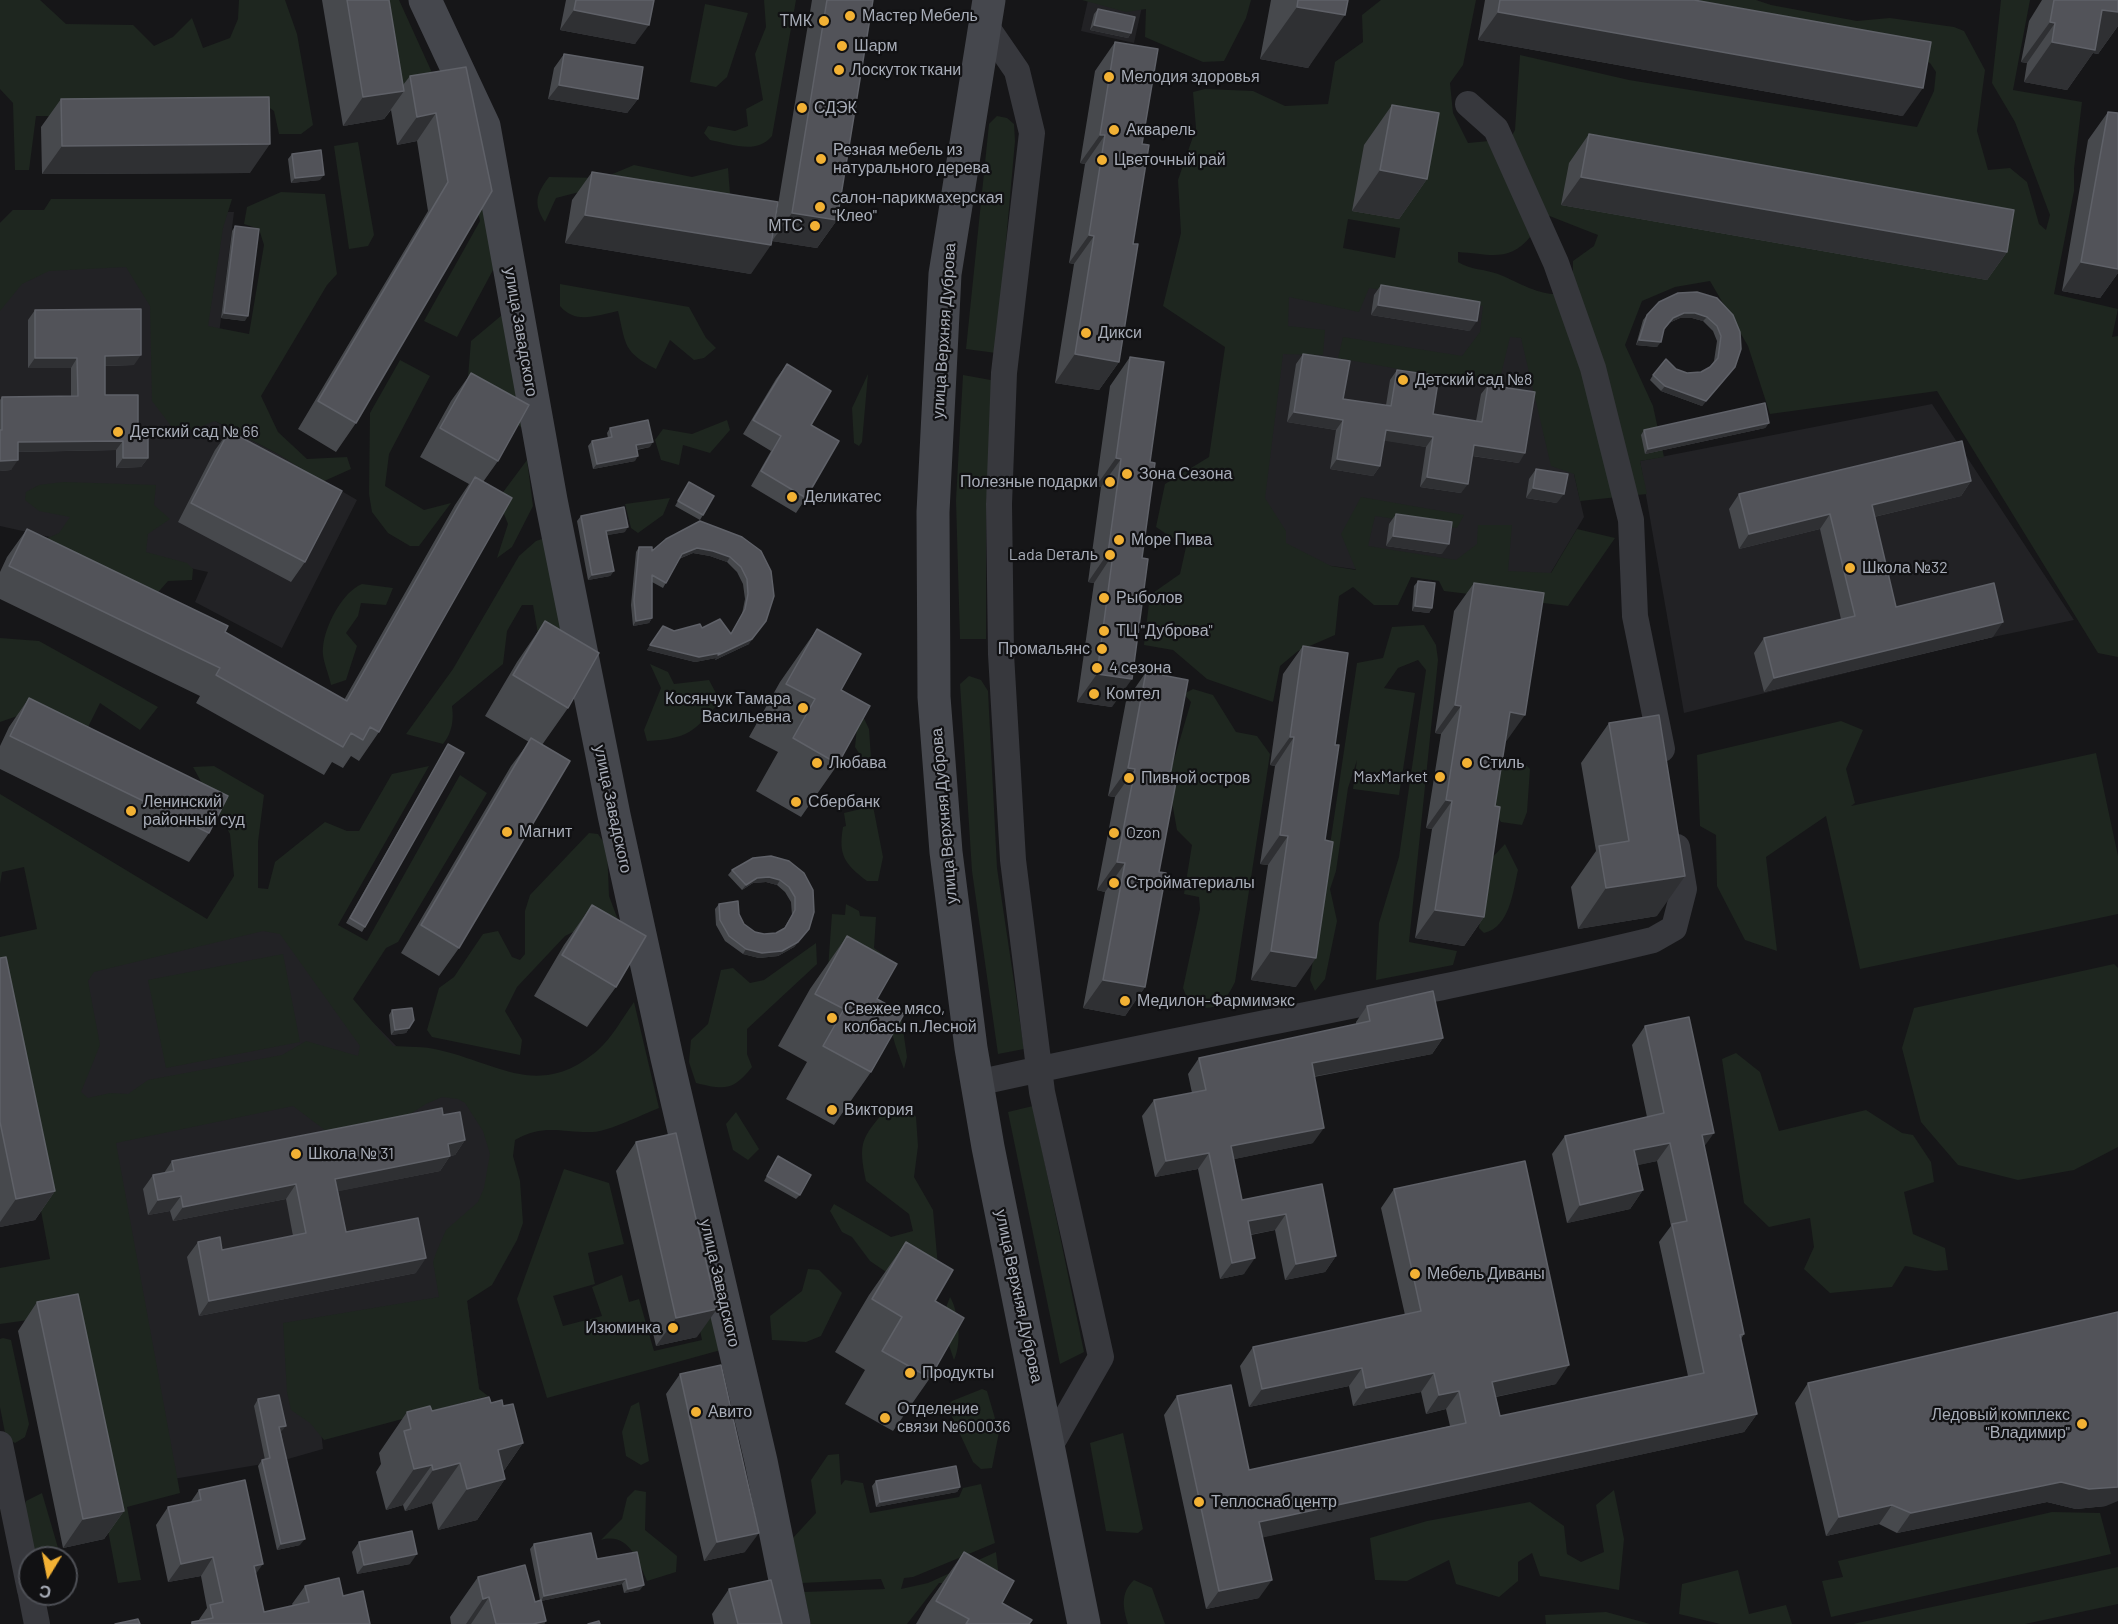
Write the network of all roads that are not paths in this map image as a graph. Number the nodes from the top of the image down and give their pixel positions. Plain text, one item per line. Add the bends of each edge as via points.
1 (425, 0) edge
2 (986, 11) edge
3 (1468, 104) dead end
4 (1665, 768) edge
5 (1673, 823) edge
6 (1039, 1069) junction
7 (977, 1083) junction
8 (0, 1444) edge
9 (1050, 1446) junction
10 (21, 1546) edge
11 (33, 1606) edge
12 (37, 1624) edge
13 (794, 1624) edge
14 (1084, 1624) edge

1 - 13 street, улица Завадского via 484,126 551,500 614,815
2 - 6 street via 1017,71 1032,133 1004,374 999,515 1001,654 1013,860
2 - 7 street, улица Верхняя Дуброва via 945,274 933,512 934,697 946,852
3 - 4 street via 1496,129 1556,263 1593,368 1631,520 1635,616
5 - 6 street via 1684,889 1674,928 1653,940 1429,991
6 - 7 street
6 - 9 street via 1101,1357
7 - 9 street, улица Верхняя Дуброва
8 - 10 street
9 - 14 street, улица Верхняя Дуброва
11 - 12 street

